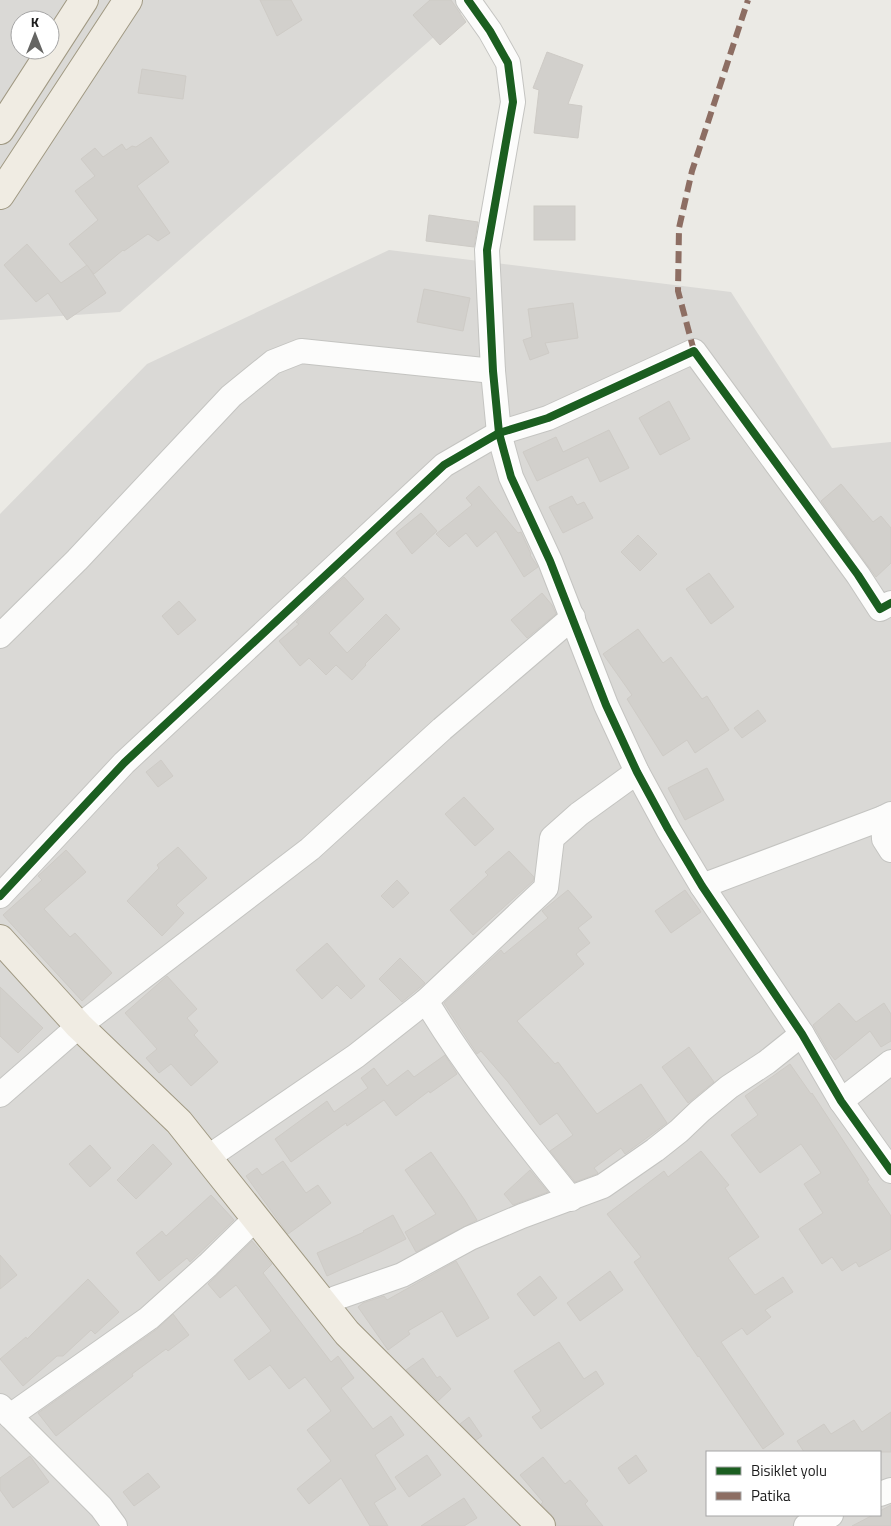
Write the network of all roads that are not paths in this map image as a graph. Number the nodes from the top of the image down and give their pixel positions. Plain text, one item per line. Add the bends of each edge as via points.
1 (84, 0) edge
2 (128, 0) edge
3 (468, 0) edge
4 (0, 130) edge
5 (0, 195) edge
6 (493, 370) junction
7 (499, 434) junction
8 (891, 603) edge
9 (573, 617) junction
10 (0, 636) edge
11 (637, 772) junction
12 (887, 816) edge
13 (891, 850) edge
14 (702, 886) junction
15 (0, 896) edge
16 (0, 939) edge
17 (426, 1001) junction
18 (79, 1026) junction
19 (802, 1034) junction
20 (891, 1062) edge
21 (0, 1095) edge
22 (841, 1101) junction
23 (207, 1158) junction
24 (891, 1171) edge
25 (571, 1199) junction
26 (256, 1218) junction
27 (325, 1305) junction
28 (5, 1411) edge
29 (829, 1516) edge
30 (115, 1526) edge
31 (541, 1526) edge
32 (806, 1526) edge

1 - 4 main road
2 - 5 main road
3 - 6 street via 508,63 513,102 487,250
6 - 7 street
6 - 10 street via 302,351 273,362 231,396 77,560
7 - 8 street via 548,418 694,351 880,609
7 - 9 street via 511,477
7 - 15 street via 444,465 124,763
9 - 11 street via 606,704
9 - 18 street via 442,729 310,849
11 - 14 street
11 - 17 street via 552,838 546,888
12 - 13 street via 884,839
12 - 14 street
14 - 19 street
16 - 18 main road
17 - 23 street via 356,1056
17 - 25 street via 447,1037 494,1102
18 - 21 street
18 - 23 main road via 179,1122
19 - 22 street
19 - 25 street via 729,1087 641,1160 603,1186
20 - 22 street
22 - 24 street
23 - 26 main road
25 - 27 street via 479,1235 402,1275 336,1298
26 - 27 main road
26 - 28 street via 149,1318
27 - 31 main road via 346,1333
28 - 30 street via 101,1507
29 - 32 street

